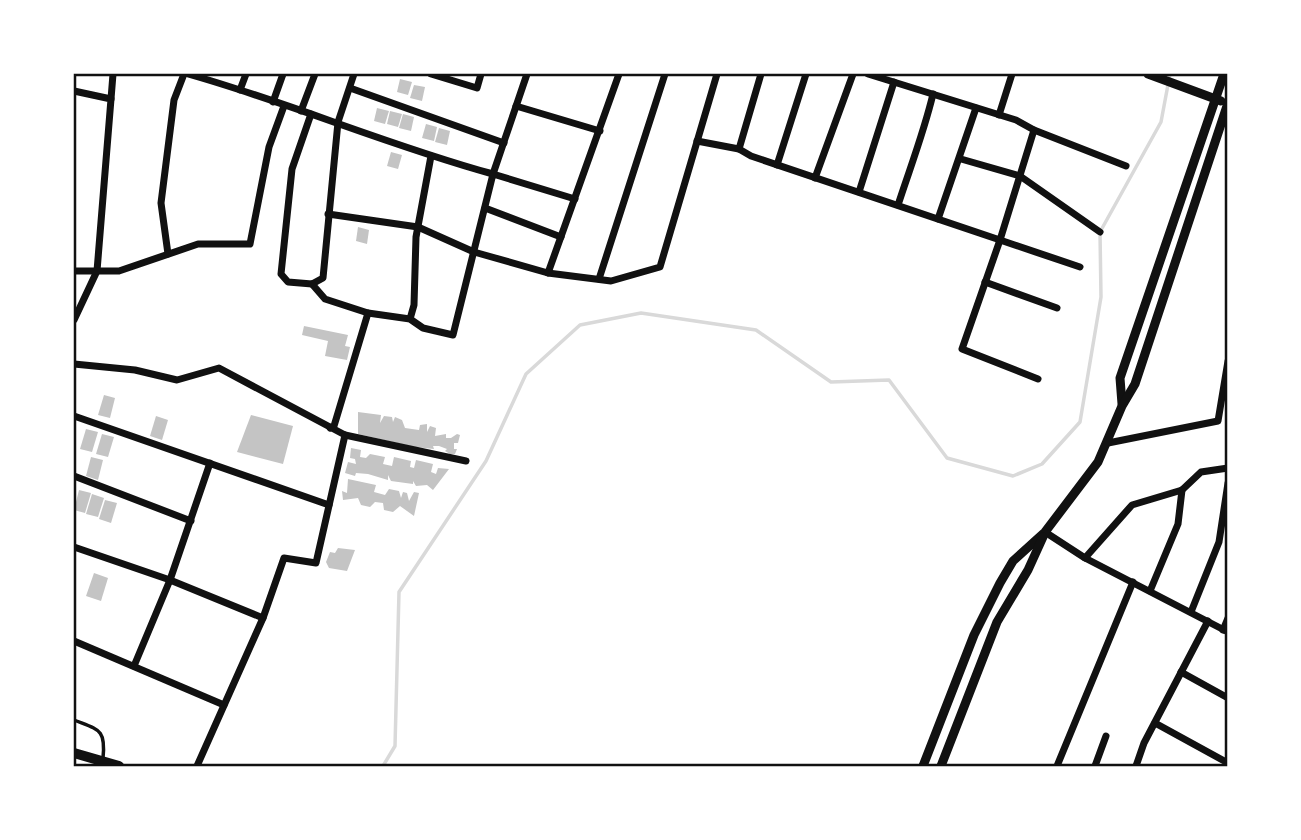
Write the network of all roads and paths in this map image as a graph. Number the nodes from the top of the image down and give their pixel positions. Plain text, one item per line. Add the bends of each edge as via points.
1 (113, 74) edge
2 (186, 74) edge
3 (246, 74) edge
4 (283, 74) edge
5 (315, 74) edge
6 (355, 74) edge
7 (431, 74) edge
8 (481, 74) edge
9 (527, 74) edge
10 (619, 74) edge
11 (665, 74) edge
12 (717, 74) edge
13 (761, 74) edge
14 (806, 74) edge
15 (853, 74) edge
16 (867, 74) edge
17 (1012, 74) edge
18 (1147, 74) edge
19 (1224, 74) edge
20 (216, 77) edge
21 (894, 82) junction
22 (350, 88) junction
23 (240, 90) junction
24 (74, 91) edge
25 (933, 94) junction
26 (111, 99) junction
27 (1216, 99) junction
28 (273, 102) junction
29 (1227, 103) edge
30 (284, 106) junction
31 (516, 106) junction
32 (976, 108) junction
33 (301, 111) junction
34 (311, 114) junction
35 (999, 116) junction
36 (338, 122) junction
37 (600, 131) junction
38 (1034, 131) junction
39 (697, 141) junction
40 (504, 143) junction
41 (739, 149) junction
42 (431, 156) junction
43 (961, 159) junction
44 (778, 165) junction
45 (1126, 166) dead end
46 (493, 174) junction
47 (1020, 176) junction
48 (816, 178) junction
49 (859, 192) junction
50 (575, 199) junction
51 (898, 205) junction
52 (485, 208) junction
53 (328, 214) junction
54 (938, 219) junction
55 (418, 227) junction
56 (1100, 232) dead end
57 (561, 237) junction
58 (1000, 240) junction
59 (474, 252) junction
60 (168, 254) junction
61 (1080, 267) dead end
62 (74, 271) edge
63 (97, 271) junction
64 (548, 273) junction
65 (599, 279) junction
66 (985, 282) junction
67 (312, 284) junction
68 (1057, 308) dead end
69 (368, 313) junction
70 (410, 319) junction
71 (74, 320) edge
72 (1227, 361) edge
73 (74, 364) edge
74 (1038, 379) dead end
75 (1225, 392) edge
76 (1122, 406) junction
77 (74, 416) edge
78 (330, 428) junction
79 (345, 435) junction
80 (1108, 443) junction
81 (466, 461) dead end
82 (210, 463) junction
83 (1227, 468) edge
84 (74, 476) edge
85 (1227, 483) edge
86 (1182, 490) junction
87 (329, 505) junction
88 (191, 521) junction
89 (1045, 532) junction
90 (74, 547) edge
91 (1085, 558) junction
92 (170, 580) junction
93 (1133, 582) junction
94 (1150, 591) junction
95 (1191, 612) junction
96 (263, 618) junction
97 (1227, 618) edge
98 (1208, 621) junction
99 (1225, 631) edge
100 (74, 641) edge
101 (134, 666) junction
102 (1181, 672) junction
103 (1227, 698) edge
104 (224, 705) junction
105 (74, 720) edge
106 (1155, 723) junction
107 (1106, 736) dead end
108 (74, 753) edge
109 (102, 762) junction
110 (1227, 763) edge
111 (119, 766) edge
112 (198, 766) edge
113 (923, 766) edge
114 (941, 766) edge
115 (1057, 766) edge
116 (1095, 766) edge
117 (1136, 766) edge

1 - 26 street
2 - 20 street
2 - 60 street via 174,100 161,203
3 - 23 street
4 - 28 street
5 - 33 street
6 - 22 street
7 - 8 street via 477,88
9 - 31 street
10 - 37 street
11 - 65 street
12 - 39 street
13 - 41 street
14 - 44 street
15 - 48 street
16 - 21 street
17 - 35 street
18 - 27 street
19 - 27 street
20 - 23 street
21 - 25 street
21 - 49 street
22 - 36 street
22 - 40 street
23 - 28 street
24 - 26 street
25 - 32 street
25 - 51 street
26 - 63 street
27 - 29 street
27 - 76 street via 1120,378
28 - 30 street
29 - 76 street via 1135,384
30 - 33 street
30 - 60 street via 269,147 250,244 198,244
31 - 37 street
31 - 40 street
32 - 35 street
32 - 43 street
33 - 34 street
34 - 36 street
34 - 67 street via 292,169 281,274 288,282
35 - 38 street
36 - 42 street
36 - 53 street
37 - 50 street
38 - 45 street
38 - 47 street
39 - 41 street
39 - 65 street via 660,267 611,281
40 - 46 street
41 - 44 street
42 - 46 street
42 - 55 street
43 - 47 street
43 - 54 street
44 - 48 street
46 - 50 street
46 - 52 street
47 - 56 street
47 - 58 street
48 - 49 street
49 - 51 street
50 - 57 street
51 - 54 street
52 - 57 street
52 - 59 street
53 - 55 street
53 - 67 street via 323,278
54 - 58 street
55 - 59 street
55 - 70 street
57 - 64 street
58 - 61 street
58 - 66 street
59 - 64 street
59 - 70 street via 453,335 423,328
60 - 63 street via 119,271
62 - 63 street
63 - 71 street
64 - 65 street
66 - 68 street
66 - 74 street via 962,349
67 - 69 street via 325,299
69 - 70 street
69 - 78 street
72 - 75 street
73 - 78 street via 177,380 219,368
75 - 80 street via 1218,421
76 - 80 street
77 - 82 street
78 - 79 street
79 - 81 street
79 - 87 street
80 - 89 street
82 - 87 street
82 - 88 street
83 - 86 street via 1201,472
84 - 88 street
85 - 95 street via 1219,542
86 - 91 street via 1132,505
86 - 94 street via 1178,524
87 - 96 street via 316,563 284,558
88 - 92 street
89 - 91 street
89 - 113 street via 1013,561 986,609
89 - 114 street via 997,622
90 - 92 street
91 - 93 street
92 - 96 street
92 - 101 street
93 - 94 street
93 - 115 street
94 - 95 street
95 - 98 street
96 - 104 street
97 - 99 street
98 - 99 street
98 - 102 street
100 - 101 street
101 - 104 street
102 - 103 street
102 - 106 street
104 - 112 street
105 - 109 lane via 100,731
106 - 110 street
106 - 117 street
107 - 116 street
108 - 109 highway
109 - 111 highway

